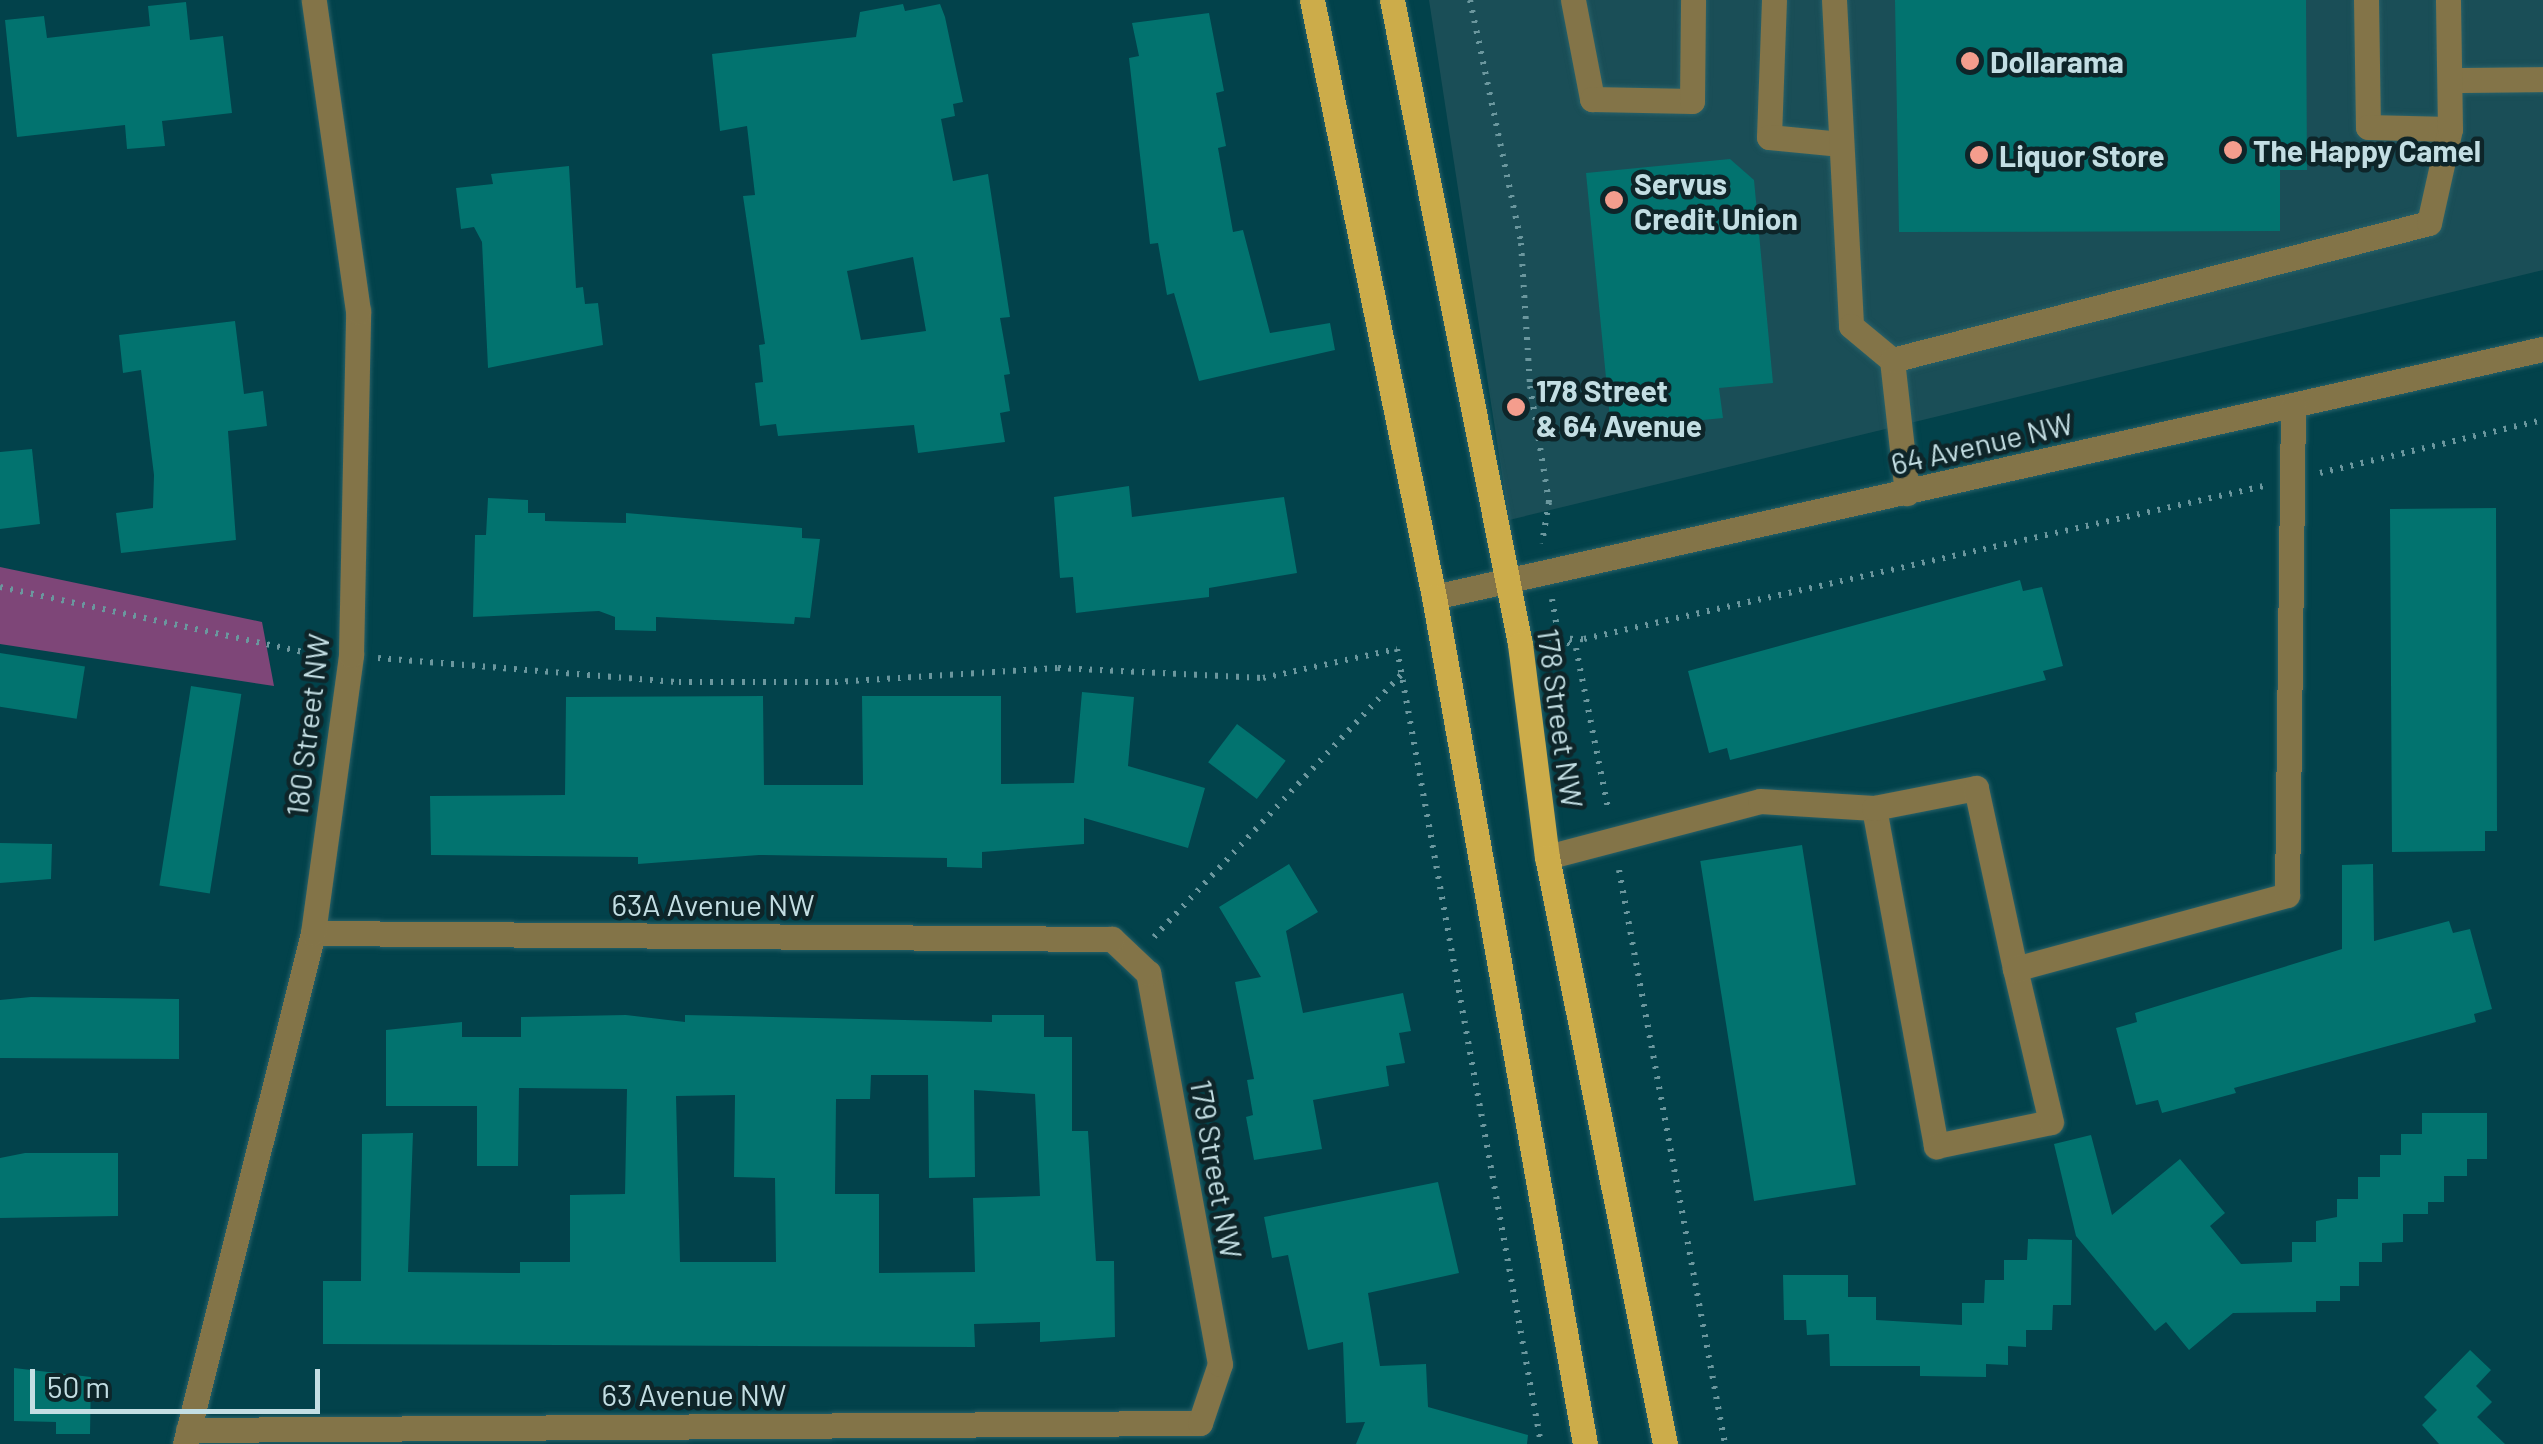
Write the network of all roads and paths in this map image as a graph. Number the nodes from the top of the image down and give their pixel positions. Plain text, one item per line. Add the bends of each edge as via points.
1 (314, 0) edge
2 (1312, 0) edge
3 (1392, 0) edge
4 (1470, 0) edge
5 (1573, 0) edge
6 (1693, 0) edge
7 (1774, 0) edge
8 (1834, 0) edge
9 (2366, 0) edge
10 (2448, 0) edge
11 (2543, 78) edge
12 (2452, 80) junction
13 (2450, 129) junction
14 (1841, 144) junction
15 (2543, 349) edge
16 (1892, 360) junction
17 (2293, 406) junction
18 (2543, 420) edge
19 (2298, 478) junction
20 (1907, 493) junction
21 (1547, 576) junction
22 (1507, 584) junction
23 (0, 587) edge
24 (1434, 597) junction
25 (1559, 636) junction
26 (1520, 644) junction
27 (351, 654) junction
28 (1445, 661) junction
29 (1403, 672) junction
30 (1874, 808) junction
31 (1614, 839) junction
32 (1547, 857) junction
33 (313, 933) junction
34 (1112, 939) joint
35 (1133, 958) junction
36 (2015, 970) junction
37 (1200, 1423) joint
38 (186, 1437) edge
39 (1541, 1444) edge
40 (1585, 1444) edge
41 (1665, 1444) edge
42 (1724, 1444) edge

1 - 27 street, 180 Street NW via 358,311
2 - 24 main road
3 - 22 main road, 178 Street NW
4 - 21 path via 1520,243 1530,386 1550,502 1541,547
5 - 6 street via 1592,99 1692,101
7 - 14 street via 1770,137
8 - 14 street
9 - 13 street via 2368,128
10 - 12 street
11 - 12 street
12 - 13 street
13 - 16 street via 2429,223
14 - 16 street via 1852,326
15 - 17 street, 64 Avenue NW
16 - 20 street
17 - 19 street
17 - 20 street, 64 Avenue NW
18 - 19 path
19 - 25 path via 1584,639
19 - 36 street via 2287,895
20 - 21 street, 64 Avenue NW
21 - 22 street, 64 Avenue NW
21 - 25 path
22 - 24 street, 64 Avenue NW
22 - 26 main road, 178 Street NW
23 - 27 path via 305,657
24 - 28 main road
25 - 26 path
25 - 31 path via 1576,648
26 - 32 main road, 178 Street NW
27 - 29 path via 679,682 835,682 1058,668 1263,678 1397,649
27 - 33 street, 180 Street NW
28 - 29 path
28 - 40 main road
29 - 35 path
29 - 39 path
30 - 31 street via 1760,801
30 - 36 street via 1976,788
30 - 36 street via 1936,1146 2051,1122
31 - 32 street
31 - 42 path
32 - 41 main road, 178 Street NW
33 - 34 street, 63A Avenue NW
33 - 38 street, 180 Street NW
34 - 35 street, 179 Street NW
35 - 37 street, 179 Street NW via 1148,973 1220,1364
37 - 38 street, 63 Avenue NW

